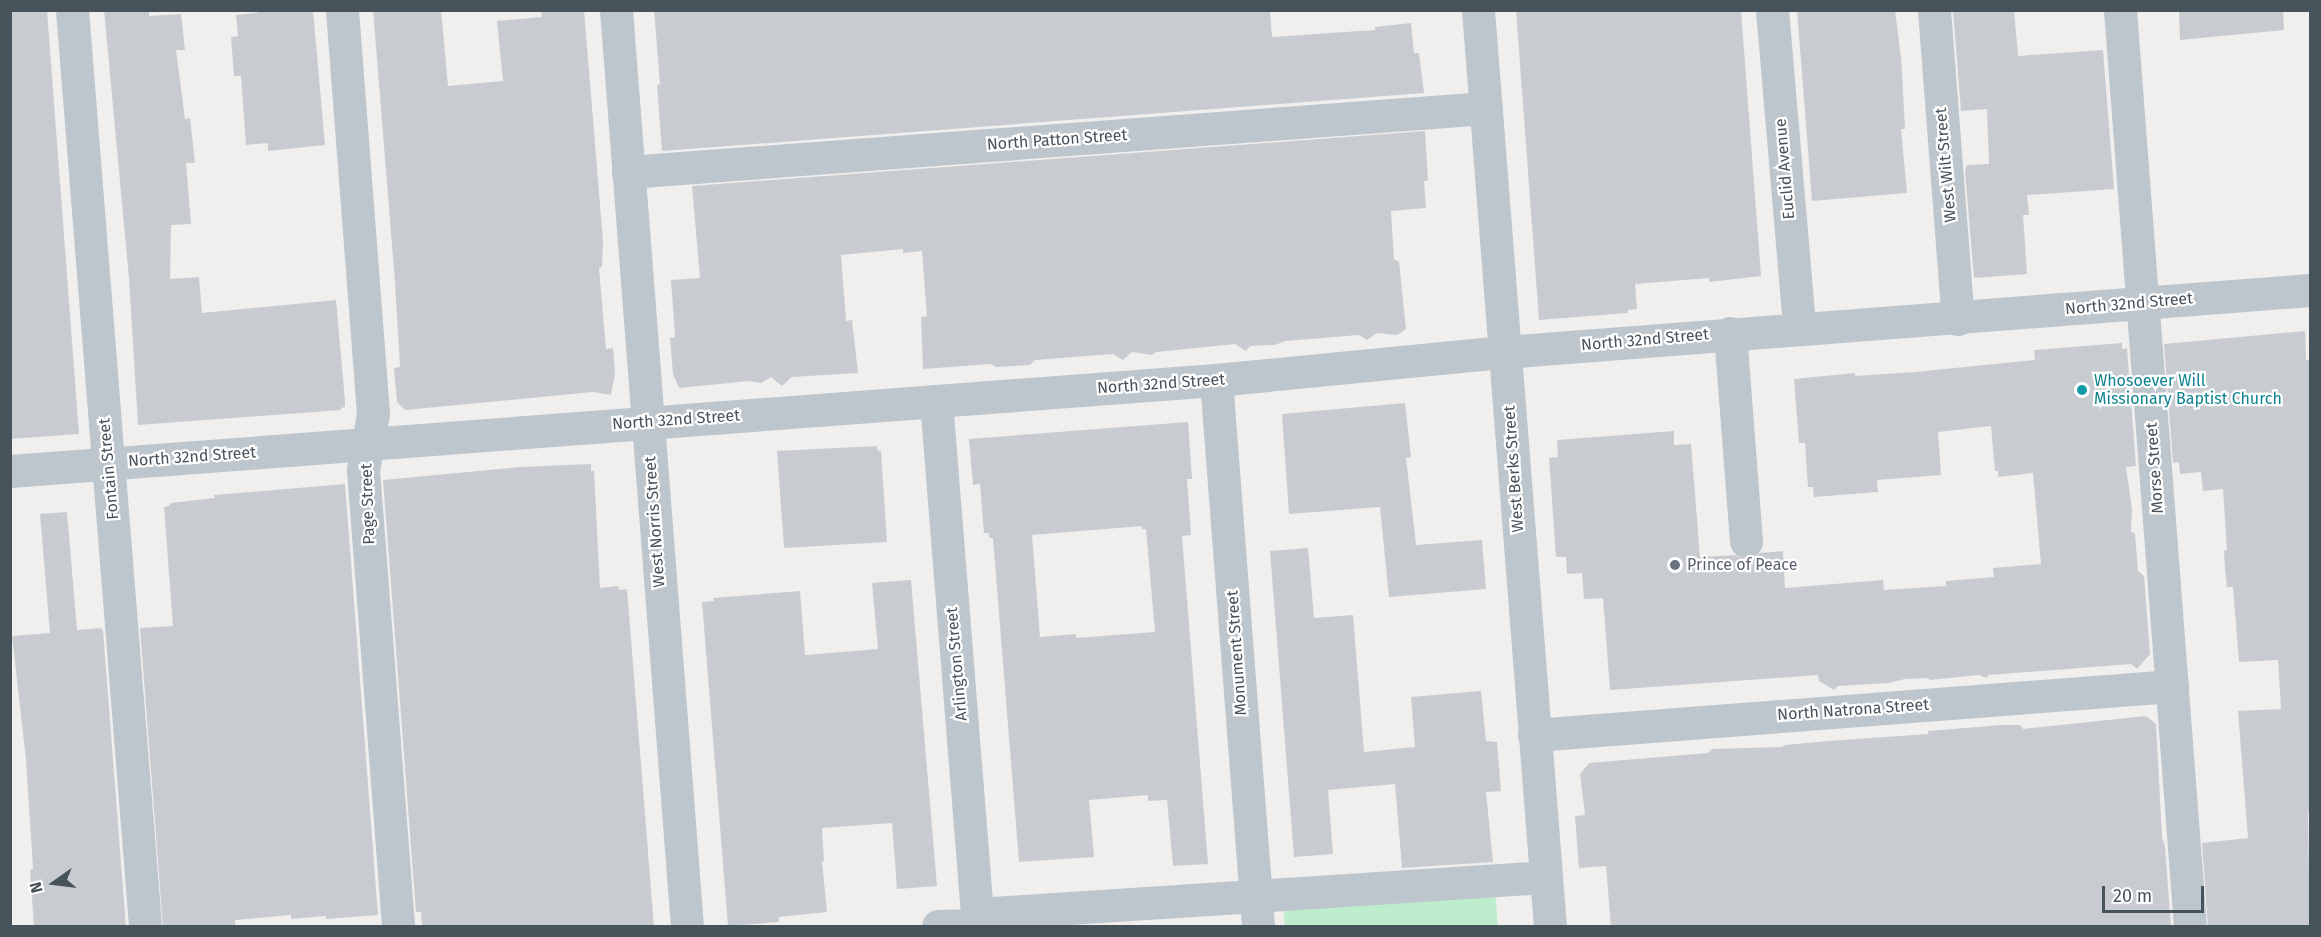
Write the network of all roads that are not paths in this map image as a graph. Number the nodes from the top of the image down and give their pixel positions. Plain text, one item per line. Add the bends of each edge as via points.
1 (72, 10) edge
2 (342, 10) edge
3 (616, 10) edge
4 (1478, 10) edge
5 (1772, 10) edge
6 (1934, 10) edge
7 (2120, 10) edge
8 (1486, 108) junction
9 (628, 172) junction
10 (2310, 290) edge
11 (2142, 302) junction
12 (1958, 319) junction
13 (1799, 328) junction
14 (1730, 333) junction
15 (1504, 352) junction
16 (1216, 380) junction
17 (936, 401) junction
18 (648, 422) junction
19 (368, 443) junction
20 (108, 463) junction
21 (10, 471) edge
22 (1746, 541) dead end
23 (2172, 686) junction
24 (1534, 735) junction
25 (1546, 877) junction
26 (1257, 911) edge
27 (978, 922) edge
28 (145, 927) edge
29 (398, 927) edge
30 (687, 927) edge
31 (938, 927) edge
32 (1550, 927) edge
33 (2190, 927) edge

1 - 20 street, Fontain Street
2 - 19 street, Page Street via 373,414
3 - 9 street, West Norris Street
4 - 8 street, West Berks Street
5 - 13 street, Euclid Avenue
6 - 12 street, West Wilt Street
7 - 11 street, Morse Street
8 - 9 street, North Patton Street
8 - 15 street, West Berks Street
9 - 18 street, West Norris Street
10 - 11 street, North 32nd Street
11 - 12 street, North 32nd Street
11 - 23 street, Morse Street
12 - 13 street, North 32nd Street
13 - 14 street, North 32nd Street
14 - 15 street, North 32nd Street
14 - 22 street
15 - 16 street, North 32nd Street
15 - 24 street, West Berks Street
16 - 17 street, North 32nd Street
16 - 26 street, Monument Street
17 - 18 street, North 32nd Street
17 - 27 street, Arlington Street
18 - 19 street, North 32nd Street
18 - 30 street, West Norris Street
19 - 20 street, North 32nd Street
19 - 29 street, Page Street via 363,470
20 - 21 street, North 32nd Street
20 - 28 street, Fontain Street
23 - 24 street, North Natrona Street
23 - 33 street, Morse Street
24 - 25 street, West Berks Street
25 - 26 street
25 - 32 street, West Berks Street
26 - 27 street
27 - 31 street

